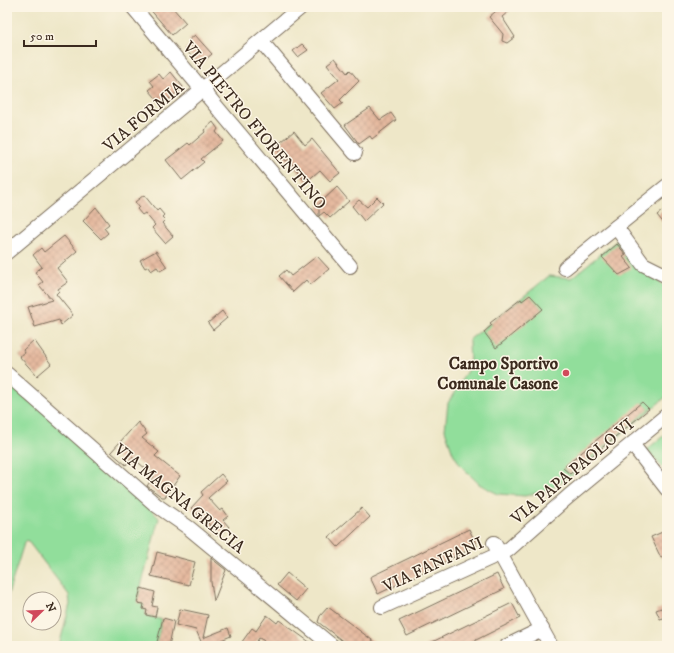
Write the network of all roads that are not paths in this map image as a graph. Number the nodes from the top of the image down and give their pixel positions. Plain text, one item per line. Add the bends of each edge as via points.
1 (132, 7) edge
2 (301, 7) edge
3 (261, 41) junction
4 (202, 90) junction
5 (355, 153) dead end
6 (667, 186) edge
7 (616, 227) junction
8 (7, 252) edge
9 (350, 266) dead end
10 (564, 268) dead end
11 (667, 276) edge
12 (7, 374) edge
13 (667, 415) edge
14 (632, 444) junction
15 (667, 489) edge
16 (496, 548) junction
17 (382, 607) dead end
18 (542, 630) junction
19 (332, 646) edge
20 (507, 646) edge
21 (551, 646) edge

1 - 4 street, VIA PIETRO FIORENTINO
2 - 3 street, VIA FORMIA
3 - 4 street, VIA FORMIA
3 - 5 street
4 - 8 street, VIA FORMIA
4 - 9 street, VIA PIETRO FIORENTINO
6 - 7 street
7 - 10 street
7 - 11 street via 643,264
12 - 19 street, VIA MAGNA GRECIA via 156,505 189,528
13 - 14 street, VIA PAPA PAOLO VI
14 - 15 street
14 - 16 street, VIA PAPA PAOLO VI via 508,550
16 - 17 street, VIA FANFANI
16 - 18 street
18 - 20 street
18 - 21 street

